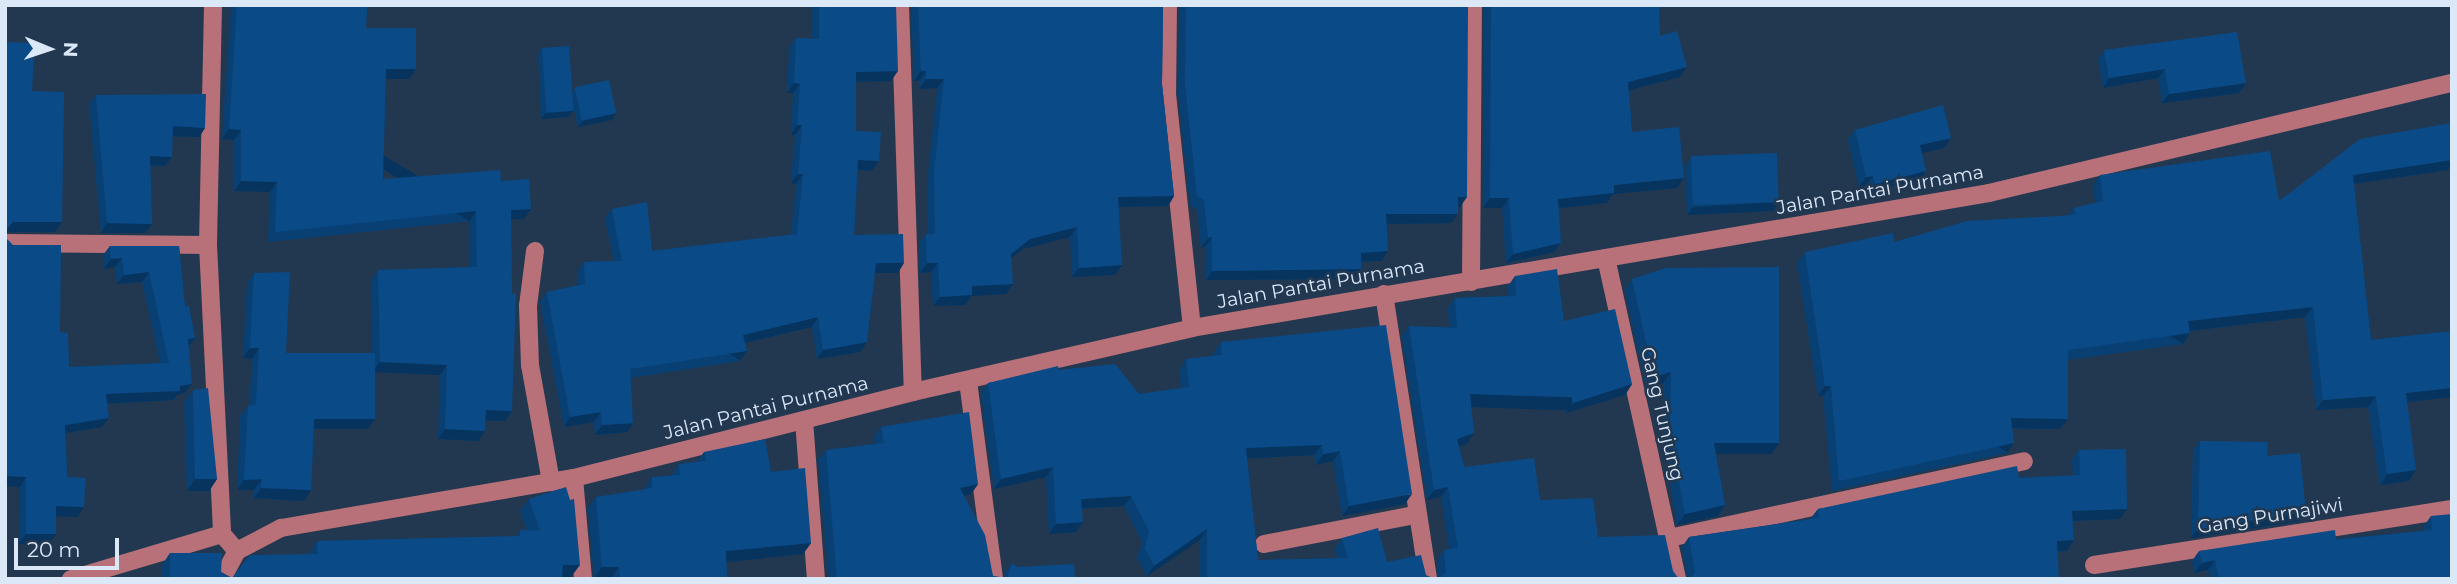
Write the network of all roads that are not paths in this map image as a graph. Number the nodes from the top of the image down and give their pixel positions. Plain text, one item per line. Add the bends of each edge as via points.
1 (213, 5) edge
2 (900, 5) edge
3 (1168, 5) edge
4 (1474, 5) edge
5 (2452, 83) edge
6 (7, 243) edge
7 (208, 245) junction
8 (535, 251) dead end
9 (1606, 258) junction
10 (1471, 282) junction
11 (1384, 294) junction
12 (1192, 328) junction
13 (968, 382) junction
14 (913, 392) junction
15 (804, 421) junction
16 (2024, 461) dead end
17 (573, 478) junction
18 (551, 482) junction
19 (2452, 509) edge
20 (1415, 515) junction
21 (222, 534) junction
22 (1669, 538) junction
23 (1264, 544) dead end
24 (237, 551) junction
25 (2094, 565) dead end
26 (71, 579) edge
27 (222, 579) edge
28 (583, 579) edge
29 (816, 579) edge
30 (994, 579) edge
31 (1428, 579) edge
32 (1678, 579) edge

1 - 7 street
2 - 14 street
3 - 12 street via 1167,94
4 - 10 street
5 - 9 street, Jalan Pantai Purnama via 1989,193
6 - 7 street
7 - 21 street
8 - 18 street via 528,306 530,365
9 - 10 street, Jalan Pantai Purnama
9 - 22 street, Gang Tunjung
10 - 11 street, Jalan Pantai Purnama
11 - 12 street, Jalan Pantai Purnama
11 - 20 street
12 - 13 street, Jalan Pantai Purnama
13 - 14 street, Jalan Pantai Purnama
13 - 30 street
14 - 15 street, Jalan Pantai Purnama
15 - 17 street, Jalan Pantai Purnama
15 - 29 street
16 - 22 street
17 - 18 street, Jalan Pantai Purnama
17 - 28 street
18 - 24 street, Jalan Pantai Purnama via 281,528
19 - 25 street, Gang Purnajiwi
20 - 23 street
20 - 31 street
21 - 24 street
21 - 26 street
22 - 32 street, Gang Tunjung
24 - 27 street

